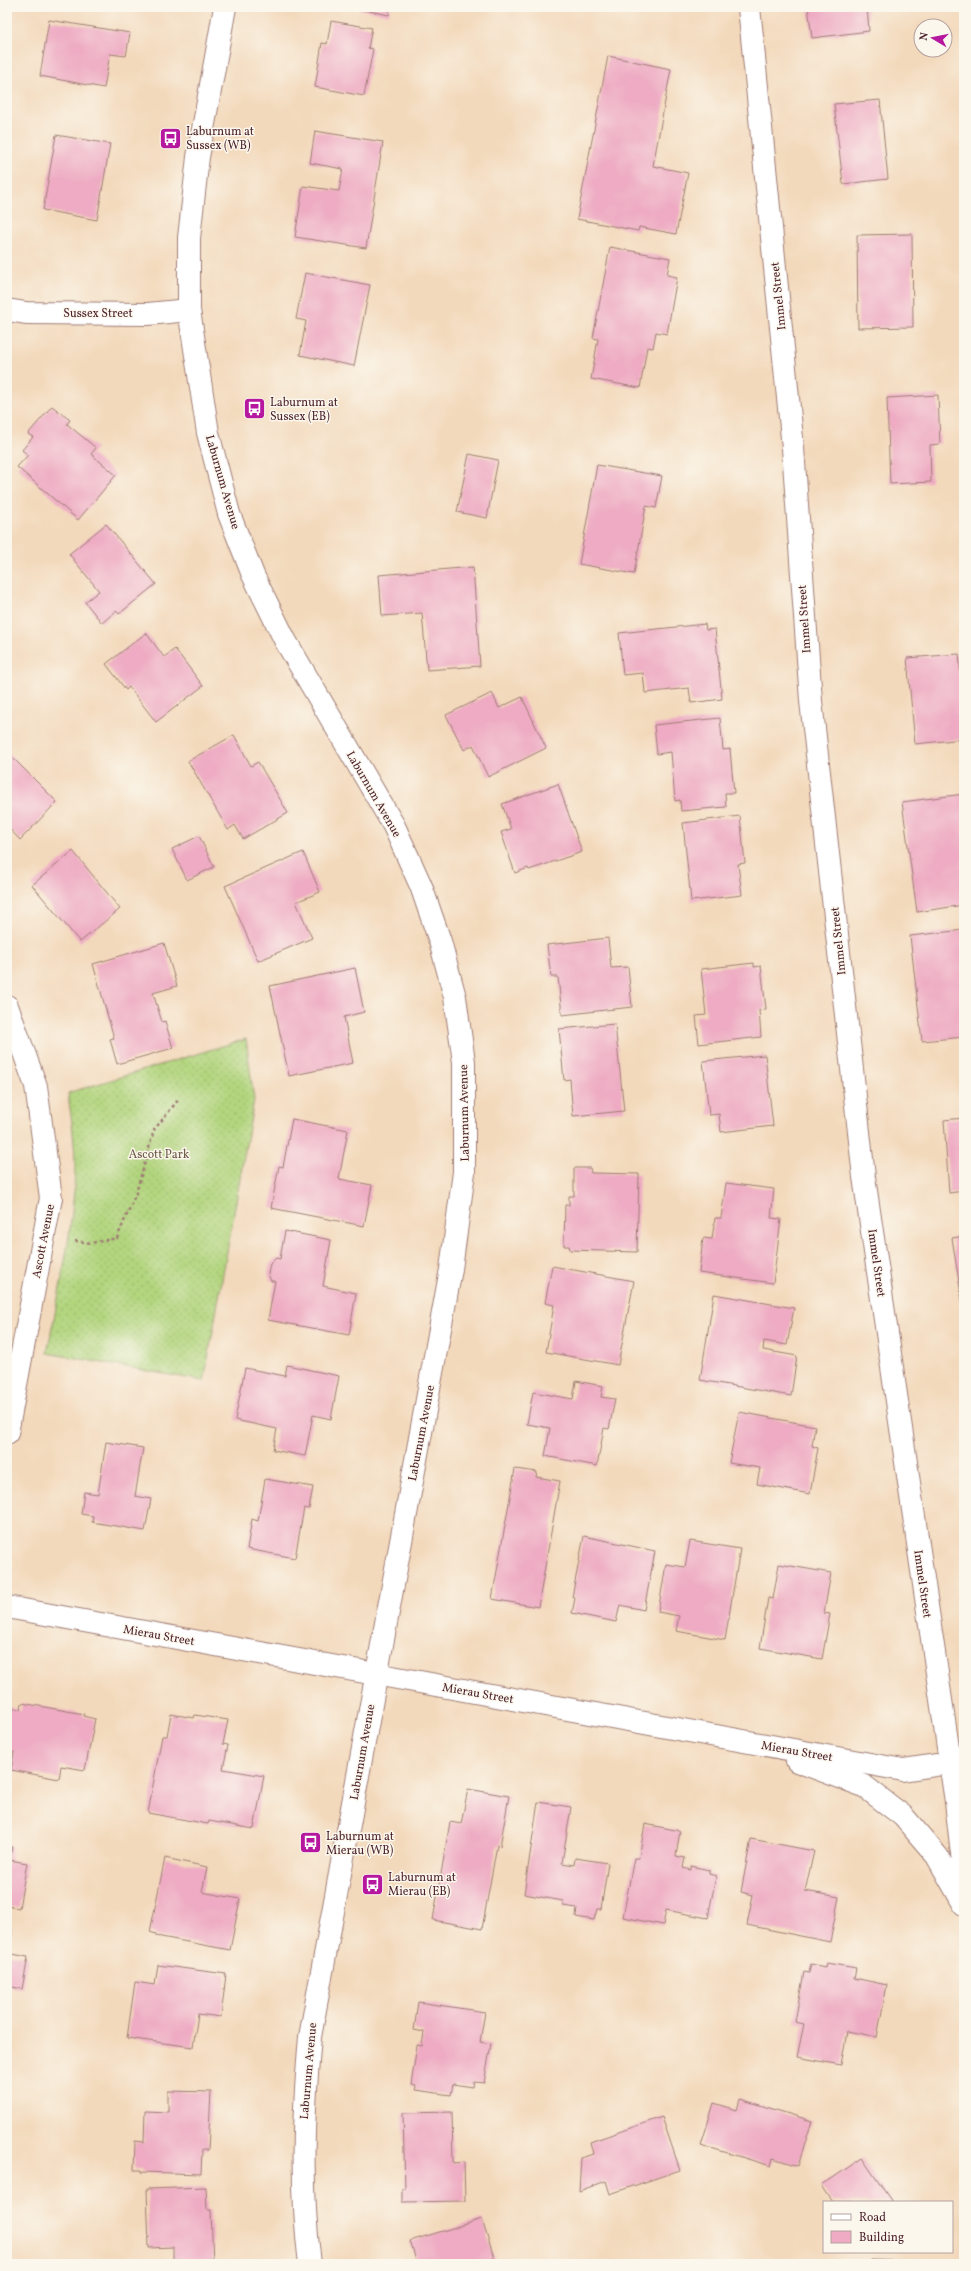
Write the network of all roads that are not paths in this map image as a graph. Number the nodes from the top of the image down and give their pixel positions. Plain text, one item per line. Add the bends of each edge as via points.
1 (225, 7) edge
2 (749, 7) edge
3 (7, 310) edge
4 (189, 310) junction
5 (7, 1006) edge
6 (7, 1432) edge
7 (7, 1607) edge
8 (376, 1674) junction
9 (747, 1742) junction
10 (950, 1763) junction
11 (964, 1871) edge
12 (964, 1904) edge
13 (310, 2264) edge

1 - 4 street, Laburnum Avenue via 197,164 189,238
2 - 10 street, Immel Street via 793,448 811,700 864,1177
3 - 4 street, Sussex Street via 26,313 148,314
4 - 8 street, Laburnum Avenue via 208,433 232,521 253,575 285,640 394,826 421,886 440,941 455,997 464,1062 464,1172 451,1269
5 - 6 street, Ascott Avenue via 36,1086 51,1198
7 - 8 street, Mierau Street
8 - 9 street, Mierau Street
8 - 13 street, Laburnum Avenue via 310,2037 304,2103 302,2171
9 - 10 street, Mierau Street via 903,1770
9 - 12 street via 864,1786 902,1816 937,1856
10 - 11 street, Immel Street

